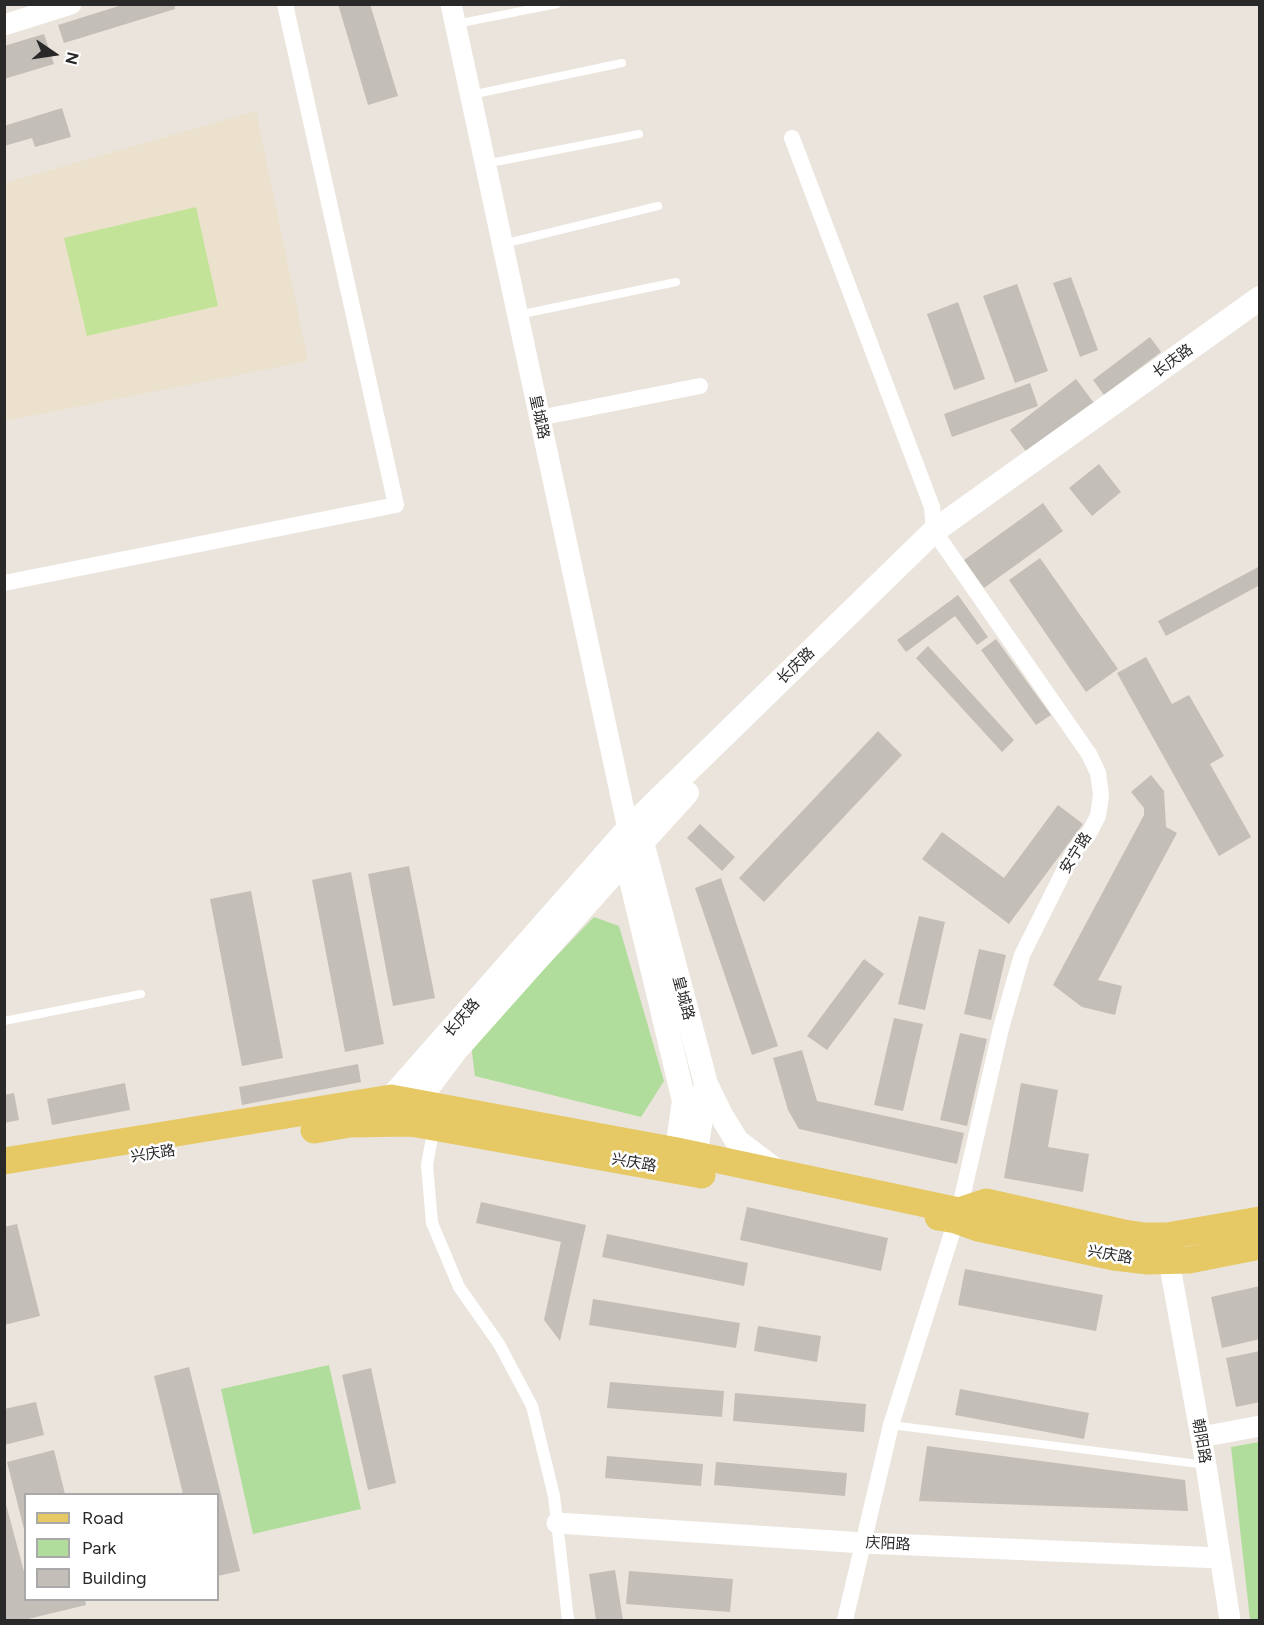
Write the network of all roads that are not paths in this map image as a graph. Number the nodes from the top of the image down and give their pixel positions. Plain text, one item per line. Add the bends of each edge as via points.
1 (28, 4) edge
2 (71, 4) edge
3 (285, 4) edge
4 (557, 4) edge
5 (4, 12) edge
6 (453, 14) edge
7 (4, 25) edge
8 (622, 63) dead end
9 (470, 95) junction
10 (639, 134) dead end
11 (792, 138) dead end
12 (485, 164) junction
13 (658, 206) dead end
14 (502, 244) junction
15 (676, 282) dead end
16 (1260, 298) edge
17 (517, 316) junction
18 (1260, 318) edge
19 (700, 386) dead end
20 (539, 418) junction
21 (938, 537) junction
22 (4, 583) edge
23 (632, 844) junction
24 (141, 994) dead end
25 (4, 1021) edge
26 (706, 1084) junction
27 (413, 1114) junction
28 (4, 1161) edge
29 (685, 1162) junction
30 (779, 1173) junction
31 (4, 1179) edge
32 (958, 1216) junction
33 (1260, 1220) edge
34 (1260, 1246) edge
35 (1172, 1261) junction
36 (891, 1425) junction
37 (1260, 1426) edge
38 (1204, 1437) junction
39 (1206, 1465) junction
40 (558, 1523) junction
41 (864, 1542) junction
42 (1220, 1558) junction
43 (568, 1620) edge
44 (845, 1620) edge
45 (1230, 1620) edge

1 - 5 street
2 - 7 street
3 - 22 street via 396,505
4 - 6 lane
6 - 9 street, 皇城路
8 - 9 lane
9 - 12 street, 皇城路
10 - 12 lane
11 - 21 street via 932,507
12 - 14 street, 皇城路
13 - 14 lane
14 - 17 street, 皇城路
15 - 17 lane
16 - 21 main road, 长庆路
17 - 20 street, 皇城路
18 - 21 main road
19 - 20 street
20 - 23 street, 皇城路
21 - 23 main road, 长庆路
21 - 32 street, 安宁路 via 1089,754 1098,773 1101,795 1098,816 1089,835 1074,851 1022,955
23 - 26 main road, 皇城路
23 - 27 main road, 长庆路 via 456,1050
23 - 29 main road, 皇城路 via 684,1101
24 - 25 lane
26 - 29 main road, 皇城路
26 - 30 main road via 736,1141
27 - 28 main road
27 - 29 main road, 兴庆路
27 - 31 main road, 兴庆路
27 - 40 street via 427,1165 432,1223 459,1287 499,1344 532,1406
29 - 30 main road, 兴庆路
29 - 32 main road, 兴庆路
30 - 32 main road, 兴庆路
32 - 33 main road, 兴庆路 via 986,1202 1145,1236 1167,1236
32 - 35 main road, 兴庆路 via 978,1228 1114,1257
32 - 36 street, 安宁路
34 - 35 main road, 兴庆路
35 - 38 street, 朝阳路
36 - 39 lane
36 - 41 street, 安宁路
37 - 38 street
38 - 39 street, 朝阳路
39 - 42 street, 朝阳路
40 - 41 street, 庆阳路
40 - 43 street
41 - 42 street, 庆阳路
41 - 44 street, 安宁路
42 - 45 street, 朝阳路

